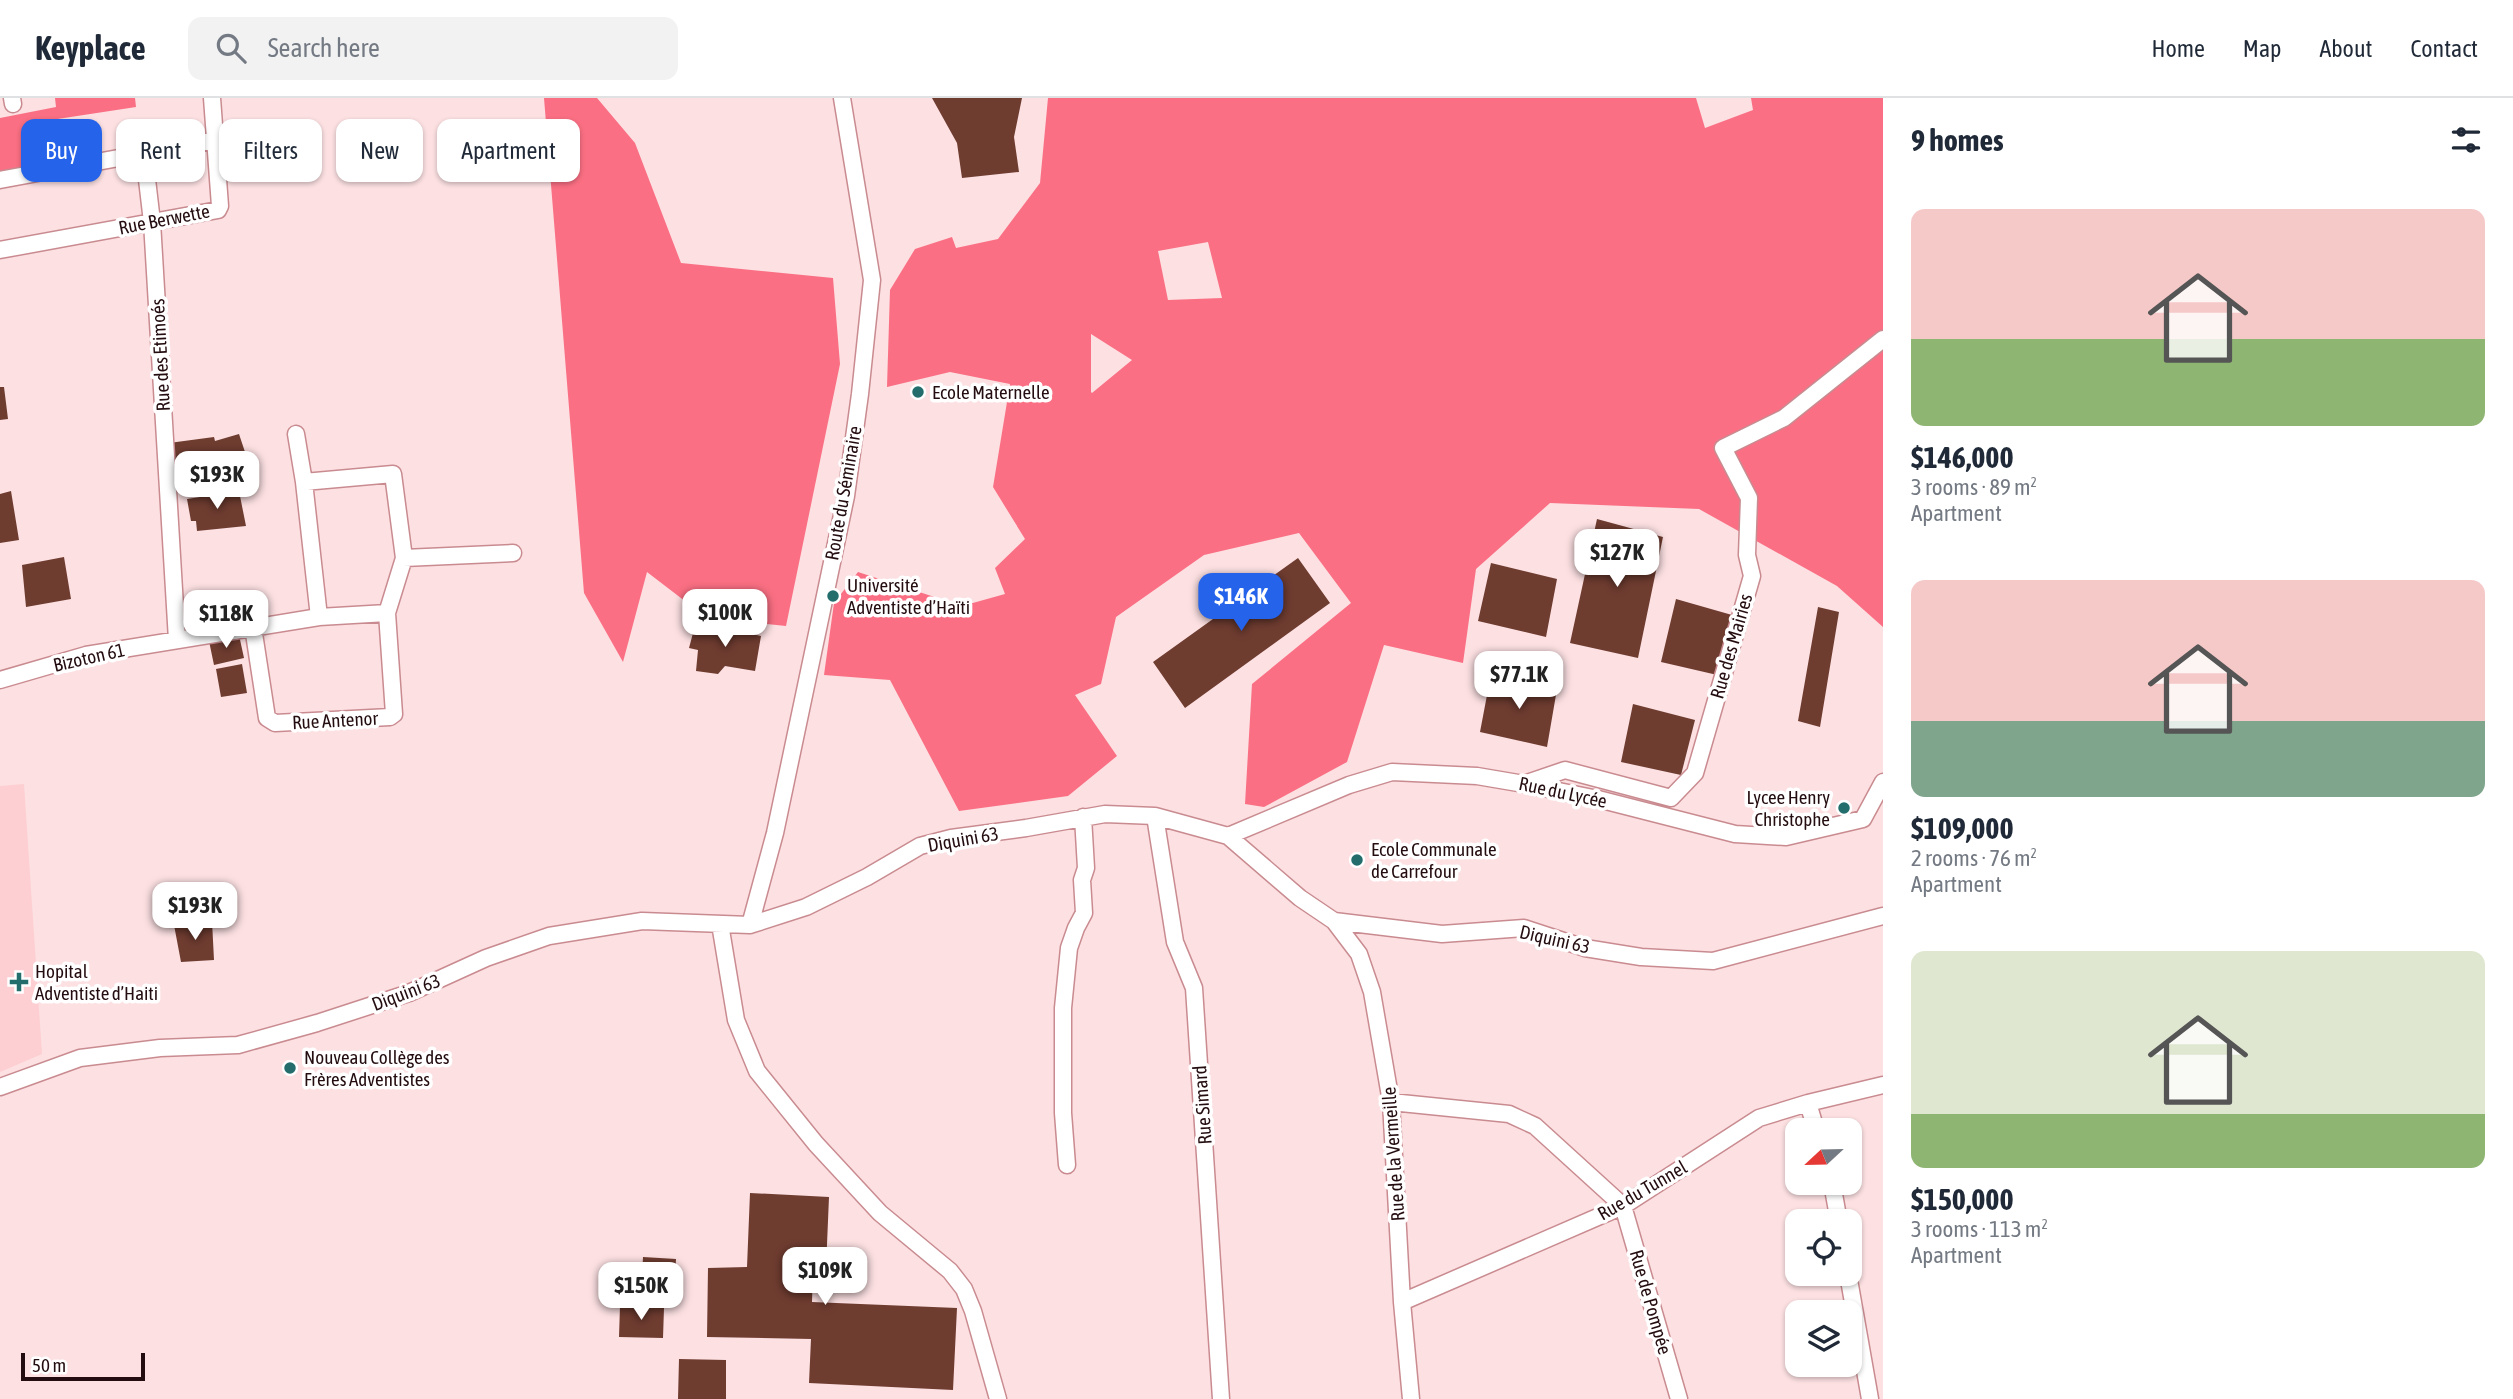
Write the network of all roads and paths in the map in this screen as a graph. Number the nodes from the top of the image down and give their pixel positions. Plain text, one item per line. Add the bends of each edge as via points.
1 (212, 98) edge
2 (842, 98) edge
3 (215, 140) junction
4 (205, 142) edge
5 (116, 159) edge
6 (0, 180) edge
7 (147, 182) edge
8 (152, 222) junction
9 (0, 250) edge
10 (1883, 339) edge
11 (296, 433) dead end
12 (304, 482) junction
13 (513, 553) dead end
14 (404, 558) junction
15 (387, 613) junction
16 (319, 617) junction
17 (253, 627) junction
18 (177, 640) junction
19 (0, 680) edge
20 (1883, 782) edge
21 (1524, 784) junction
22 (1154, 816) junction
23 (1083, 817) junction
24 (1228, 836) junction
25 (1883, 916) edge
26 (1334, 921) junction
27 (720, 924) junction
28 (750, 925) junction
29 (1883, 1085) edge
30 (0, 1087) edge
31 (1391, 1102) junction
32 (1808, 1102) junction
33 (1813, 1118) edge
34 (1067, 1165) dead end
35 (1623, 1206) junction
36 (1850, 1286) edge
37 (1402, 1302) junction
38 (1883, 1398) edge
39 (998, 1399) edge
40 (1222, 1399) edge
41 (1411, 1399) edge
42 (1679, 1399) edge
43 (1870, 1399) edge
44 (1876, 1399) edge

1 - 3 street, Rue Berwette
2 - 28 street, Route du Séminaire via 872,280 861,382 846,496 775,833
3 - 4 street
3 - 8 street, Rue Berwette via 218,210
5 - 6 street
7 - 8 street, Rue des Etimoés
8 - 9 street, Rue Berwette
8 - 18 street, Rue des Etimoés
10 - 21 street, Rue des Mairies via 1784,418 1723,448 1749,498 1747,555 1752,576 1695,773 1671,798 1565,771
11 - 12 street
12 - 14 street via 393,474
12 - 16 street
13 - 14 street
14 - 15 street
15 - 16 street, Bizoton 61
15 - 17 street, Rue Antenor via 395,709 390,717 270,721
16 - 17 street, Bizoton 61
17 - 18 street, Bizoton 61
18 - 19 street, Bizoton 61 via 86,655
20 - 21 street, Rue du Lycée via 1863,819 1786,837 1735,835
21 - 24 street, Rue du Lycée via 1477,776 1392,772 1349,785
22 - 23 street, Diquini 63
22 - 24 street, Diquini 63
22 - 40 street, Rue Simard via 1175,942 1194,988
23 - 28 street, Diquini 63 via 920,846 806,907
23 - 34 street via 1084,913 1069,948 1063,1008
24 - 26 street, Diquini 63
25 - 26 street, Diquini 63 via 1713,961 1641,957 1585,947 1524,928 1442,934
26 - 31 street, Rue de la Vermeille via 1359,954 1372,992
27 - 28 street, Diquini 63
27 - 30 street, Diquini 63 via 642,921 550,936 486,958 409,993 238,1045 80,1058
27 - 39 street via 736,1020 757,1071 880,1213 950,1271 964,1289
29 - 32 street, Rue du Tunnel
31 - 35 street via 1509,1114 1535,1126
31 - 37 street, Rue de la Vermeille
32 - 33 street
32 - 35 street, Rue du Tunnel via 1759,1118
35 - 37 street, Rue du Tunnel
35 - 42 street, Rue de Pompée
36 - 43 street
37 - 41 street, Rue de la Vermeille
38 - 44 street

